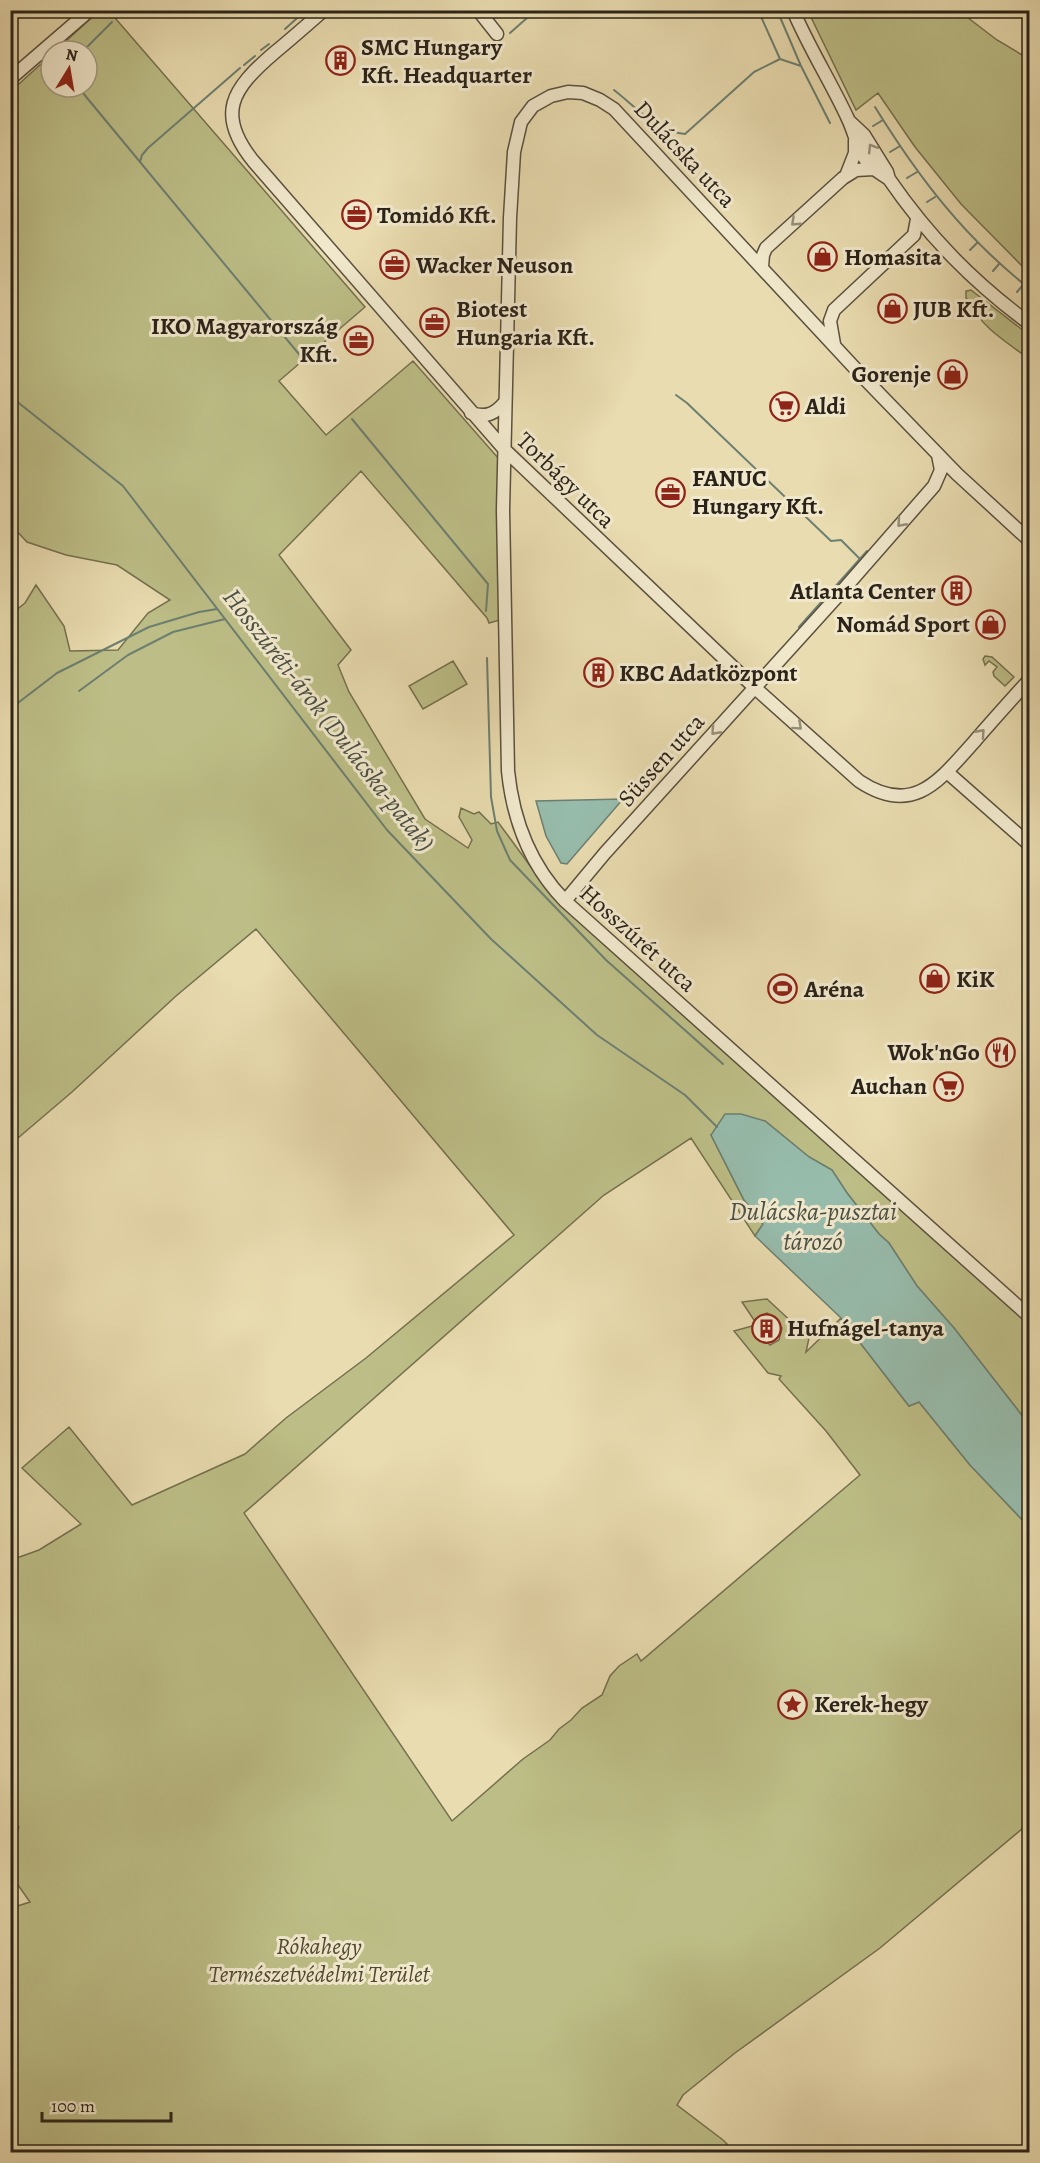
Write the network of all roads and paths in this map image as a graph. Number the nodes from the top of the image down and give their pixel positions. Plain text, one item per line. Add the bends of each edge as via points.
1 (90, 10) edge
2 (324, 10) edge
3 (478, 10) edge
4 (793, 10) edge
5 (497, 34) dead end
6 (10, 80) edge
7 (849, 121) junction
8 (855, 140) junction
9 (873, 169) junction
10 (846, 176) junction
11 (889, 179) junction
12 (917, 219) junction
13 (906, 242) junction
14 (939, 242) junction
15 (743, 246) junction
16 (766, 248) junction
17 (762, 267) junction
18 (834, 310) junction
19 (803, 312) junction
20 (1029, 324) edge
21 (835, 348) junction
22 (505, 402) junction
23 (471, 413) junction
24 (505, 450) junction
25 (937, 454) junction
26 (1029, 541) edge
27 (1029, 679) edge
28 (754, 687) junction
29 (947, 772) junction
30 (1029, 845) edge
31 (565, 901) junction
32 (1029, 1317) edge

1 - 6 street
2 - 23 street, Torbágy utca via 242,85 232,111 233,127 254,162
3 - 5 street
4 - 7 street
7 - 8 street
11 -> 7 street via 864,135
8 - 9 street
8 - 10 street via 855,153
9 - 10 street via 856,170
9 - 11 street
10 -> 16 street
11 - 12 street
12 - 13 street via 914,235
12 - 14 street
13 - 14 street via 918,238
13 - 18 street
14 - 20 street via 965,271
15 - 16 street
15 - 17 street, Dulácska utca
15 - 22 street, Dulácska utca via 614,109 583,93 568,92 533,106 521,122 514,152
16 - 17 street
17 - 19 street, Dulácska utca
18 - 19 street via 814,315
18 - 21 street via 830,321
19 - 21 street, Dulácska utca
21 - 25 street, Dulácska utca
22 - 23 street via 490,415
22 - 24 street, Dulácska utca
23 - 24 street, Torbágy utca
24 - 28 street, Torbágy utca
24 - 31 street, Hosszúrét utca via 503,567 509,780 525,843
25 - 26 street, Dulácska utca
25 -> 28 street, Süssen utca via 941,470 934,486
29 -> 27 street, Torbágy utca
28 -> 29 street, Torbágy utca via 875,792 905,796 933,785
28 -> 31 street, Süssen utca
29 - 30 street
31 - 32 street, Hosszúrét utca

